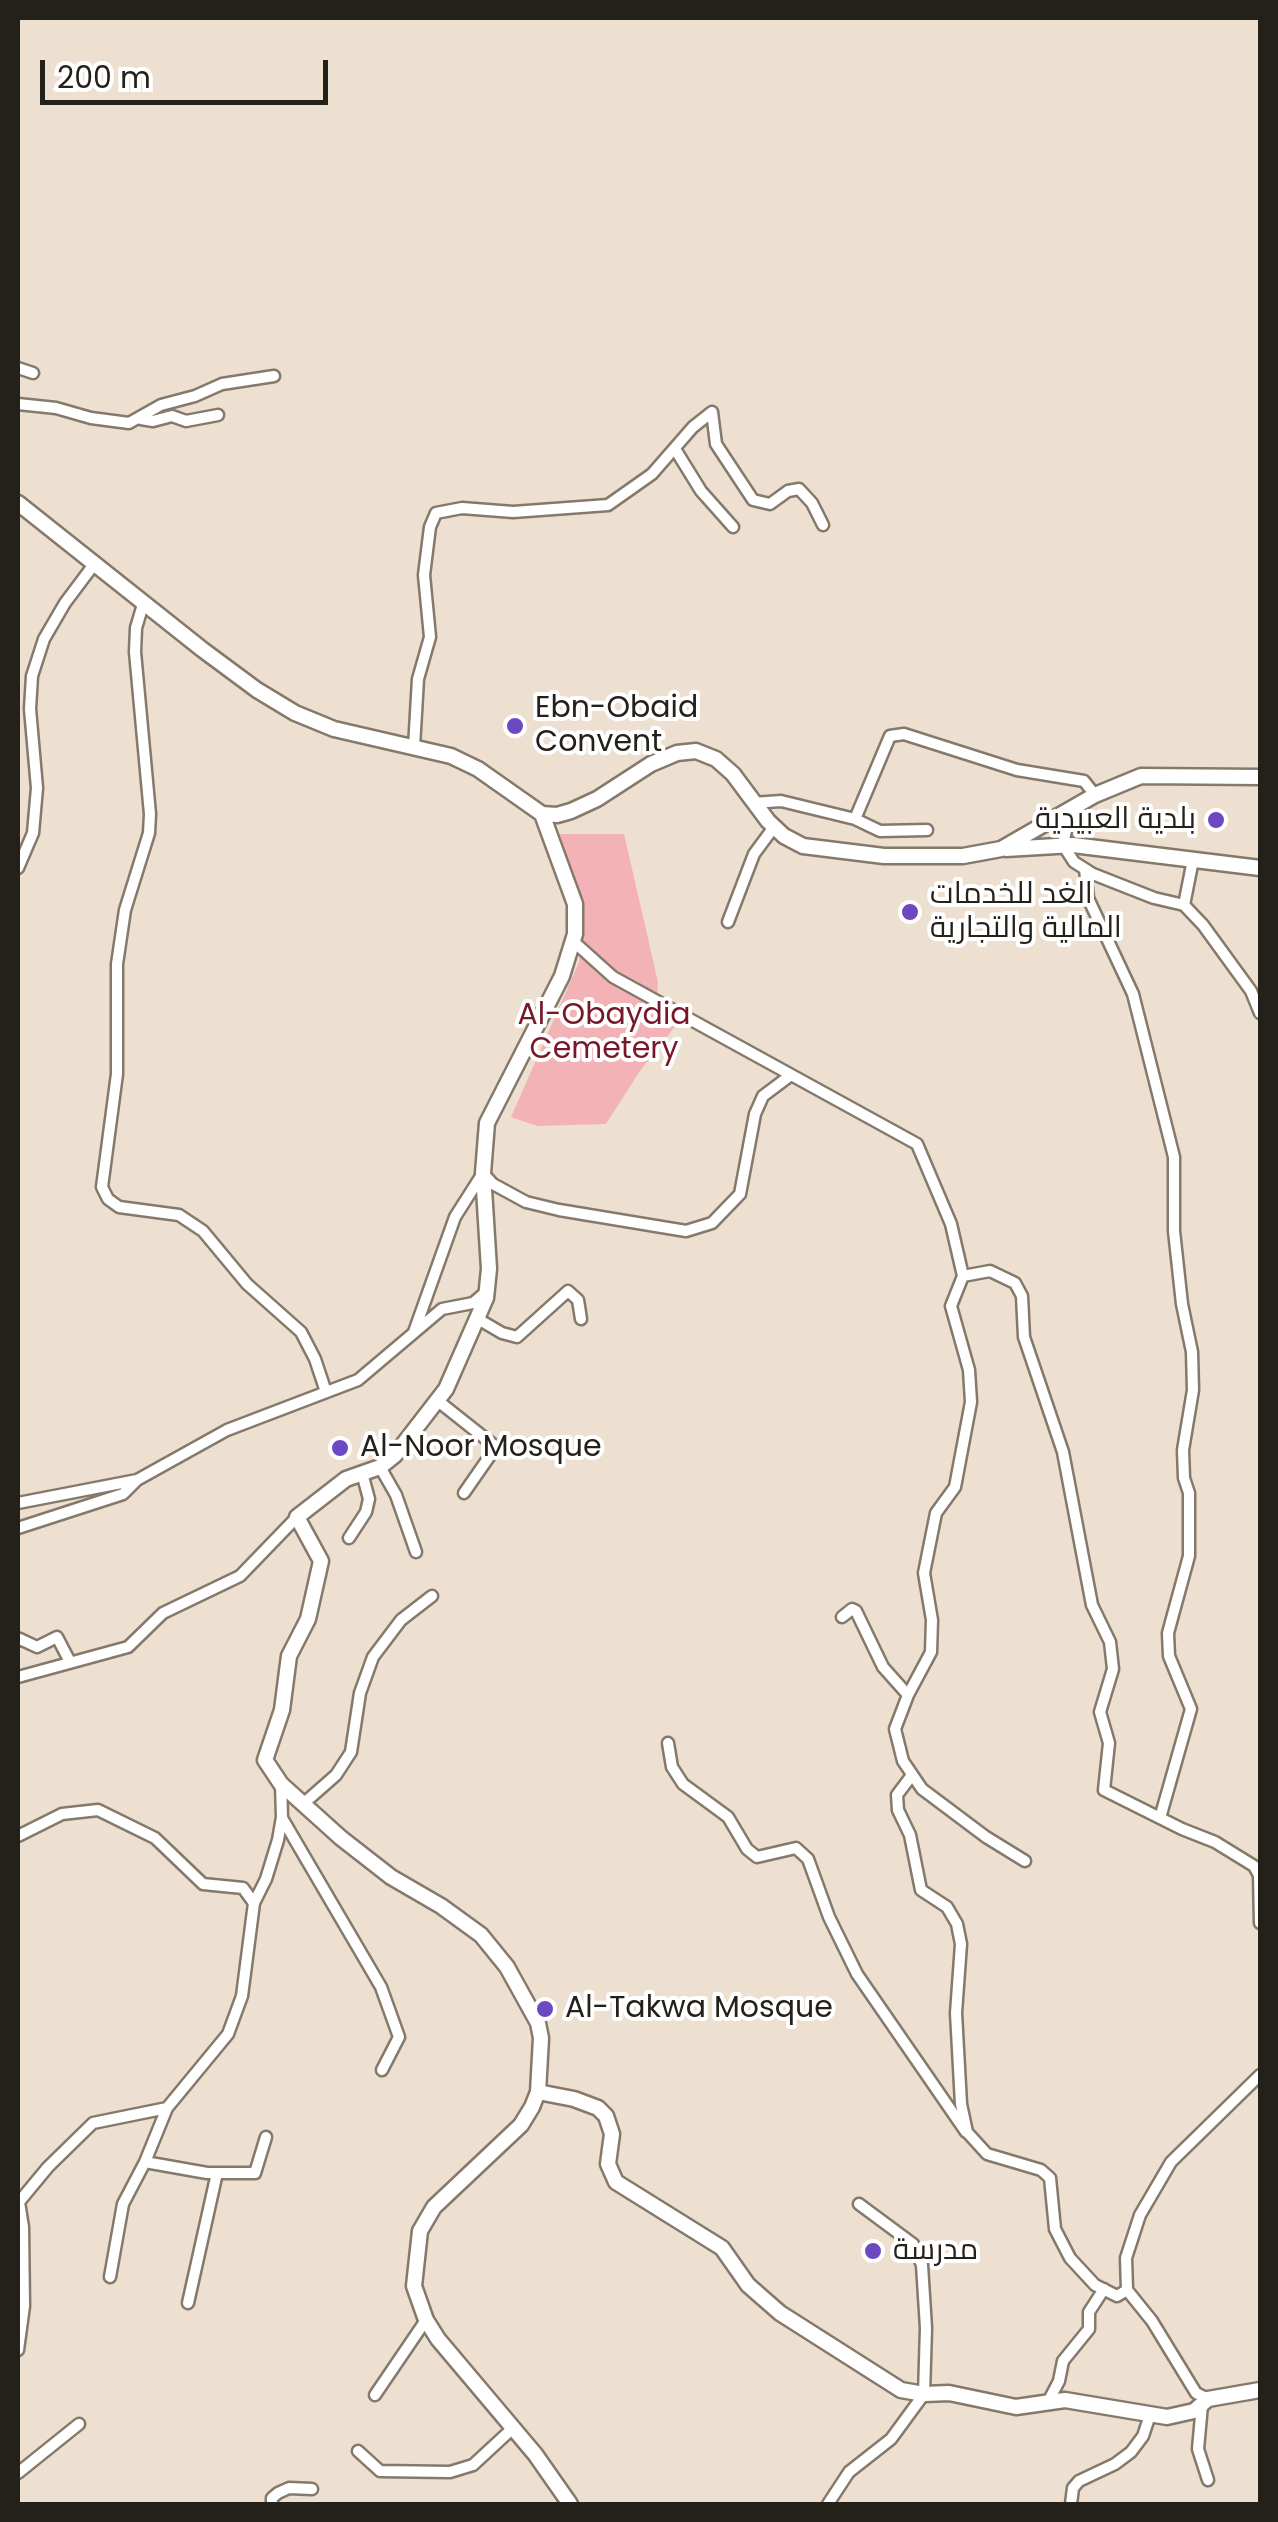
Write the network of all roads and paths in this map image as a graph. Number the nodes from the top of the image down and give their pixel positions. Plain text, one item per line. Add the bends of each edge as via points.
1 (18, 368) edge
2 (33, 373) dead end
3 (274, 376) dead end
4 (18, 404) edge
5 (218, 415) dead end
6 (140, 419) junction
7 (675, 449) junction
8 (18, 503) edge
9 (823, 525) dead end
10 (733, 527) dead end
11 (95, 563) junction
12 (144, 601) junction
13 (31, 701) junction
14 (18, 702) edge
15 (414, 747) junction
16 (1260, 777) edge
17 (1095, 795) junction
18 (753, 802) junction
19 (1070, 811) junction
20 (542, 814) junction
21 (855, 819) junction
22 (774, 827) junction
23 (927, 830) dead end
24 (1063, 845) junction
25 (1001, 849) junction
26 (1193, 860) junction
27 (18, 868) edge
28 (1260, 868) edge
29 (1085, 869) junction
30 (1184, 905) junction
31 (728, 922) dead end
32 (572, 941) junction
33 (1260, 1013) edge
34 (791, 1075) junction
35 (482, 1173) junction
36 (963, 1276) junction
37 (486, 1292) junction
38 (478, 1319) junction
39 (581, 1319) dead end
40 (414, 1332) junction
41 (326, 1392) junction
42 (438, 1401) junction
43 (380, 1467) junction
44 (362, 1473) junction
45 (137, 1480) junction
46 (464, 1493) dead end
47 (18, 1503) edge
48 (297, 1518) junction
49 (18, 1528) edge
50 (348, 1538) dead end
51 (416, 1552) dead end
52 (432, 1596) dead end
53 (842, 1617) dead end
54 (18, 1640) edge
55 (70, 1660) junction
56 (18, 1677) edge
57 (908, 1695) junction
58 (668, 1743) dead end
59 (912, 1774) junction
60 (280, 1784) junction
61 (303, 1804) junction
62 (282, 1817) junction
63 (1160, 1818) junction
64 (18, 1836) edge
65 (1026, 1861) dead end
66 (254, 1902) junction
67 (1260, 1923) edge
68 (382, 2070) dead end
69 (1260, 2075) edge
70 (538, 2092) junction
71 (167, 2108) junction
72 (967, 2132) junction
73 (266, 2137) dead end
74 (145, 2162) junction
75 (217, 2173) junction
76 (859, 2204) dead end
77 (110, 2277) dead end
78 (1104, 2290) junction
79 (1127, 2290) junction
80 (188, 2303) dead end
81 (426, 2320) junction
82 (18, 2350) edge
83 (1260, 2390) edge
84 (924, 2394) junction
85 (374, 2395) dead end
86 (1048, 2402) junction
87 (1200, 2402) junction
88 (1150, 2415) junction
89 (78, 2424) dead end
90 (513, 2428) junction
91 (358, 2450) dead end
92 (18, 2473) edge
93 (1208, 2480) dead end
94 (312, 2490) dead end
95 (272, 2504) edge
96 (570, 2504) edge
97 (828, 2504) edge
98 (1071, 2504) edge

1 - 2 street
3 - 6 street via 222,384
4 - 6 street via 116,423
5 - 6 street
7 - 9 street via 712,412 716,444 754,500 770,504 799,488
7 - 10 street
7 - 15 street via 608,505 436,514 424,575 430,637 418,680
8 - 11 street
11 - 12 street
11 - 13 street via 44,639
12 - 15 street via 294,713 334,730
12 - 41 street via 135,652 150,814 116,964 117,1074 102,1187 119,1206 179,1215 203,1231 247,1284 301,1332
13 - 14 street
13 - 27 street via 37,788 32,833
15 - 20 street via 478,768
16 - 17 street via 1141,776
17 - 19 street
17 - 21 street via 1084,780 1017,770 904,734 890,736
18 - 20 street via 707,754 677,752 571,811
18 - 21 street via 781,801
18 - 22 street
19 - 24 street
19 - 25 street
20 - 32 street via 575,904
21 - 23 street via 880,831
22 - 25 street via 803,846 884,856
22 - 31 street via 754,854
24 - 25 street
24 - 26 street
24 - 29 street
26 - 28 street
26 - 30 street
29 - 30 street
29 - 63 street via 1088,898 1133,994 1174,1157 1176,1245 1192,1352 1183,1450 1189,1556 1168,1633 1169,1656 1190,1708
30 - 33 street via 1204,924
32 - 34 street via 613,977
32 - 35 street via 562,976 487,1123
34 - 35 street via 763,1096 740,1194 712,1223 686,1230 559,1210 517,1198
34 - 36 street via 917,1144 951,1224
35 - 37 street
35 - 40 street via 454,1217
36 - 57 street via 951,1306 969,1370 970,1402 955,1487 936,1513 924,1573 931,1652
36 - 63 street via 990,1271 1014,1283 1022,1296 1024,1337 1062,1452 1092,1606 1110,1642 1113,1669 1100,1712 1109,1743 1104,1790
37 - 38 street
37 - 40 street via 473,1303 442,1310
38 - 39 street via 517,1337 568,1291 578,1300
38 - 42 street
40 - 41 street via 358,1380
41 - 45 street via 227,1430
42 - 43 street
42 - 46 street via 496,1447
43 - 44 street
43 - 51 street
44 - 48 street
44 - 50 street via 369,1499
45 - 47 street
45 - 49 street via 122,1494
48 - 55 street via 240,1576 163,1613 128,1646
48 - 60 street via 321,1561 266,1749 265,1760
52 - 61 street via 401,1620 372,1658 352,1752
53 - 57 street via 856,1611 883,1666
54 - 55 street via 37,1647 58,1637
55 - 56 street
57 - 59 street via 895,1729
58 - 72 street via 683,1784 728,1817 747,1849 757,1856 796,1848 808,1859 857,1974
59 - 65 street via 986,1837
59 - 72 street via 897,1794 898,1810 921,1890 947,1907 959,1934 956,2013
60 - 61 street
60 - 62 street
61 - 70 street via 391,1878 494,1948 538,2023
62 - 66 street
62 - 68 street via 381,1987 399,2037
63 - 67 street via 1254,1866
64 - 66 street via 62,1814 98,1810 155,1838 203,1884 243,1888
66 - 71 street via 242,1996 228,2034
69 - 79 street via 1171,2162 1140,2216 1126,2258
70 - 81 street via 521,2125 434,2207 420,2231 414,2286
70 - 84 street via 598,2108 612,2134 608,2164 616,2182 722,2248 748,2285 780,2313 901,2390
71 - 74 street
71 - 82 street via 93,2123 19,2202 24,2306
72 - 78 street via 987,2154 1050,2178 1055,2230 1070,2258
73 - 75 street via 255,2174
74 - 75 street
74 - 77 street via 123,2204
75 - 80 street
76 - 84 street via 912,2244 922,2265
78 - 79 street via 1117,2296
78 - 86 street
79 - 87 street
81 - 85 street
81 - 90 street
83 - 87 street
84 - 86 street via 949,2392 1016,2406
84 - 97 street via 891,2439 849,2472
86 - 88 street
87 - 88 street via 1167,2417
87 - 93 street via 1198,2449
88 - 98 street via 1131,2452 1079,2481
89 - 92 street
90 - 91 street via 473,2465 450,2472 380,2471
90 - 96 street
94 - 95 street via 289,2488

